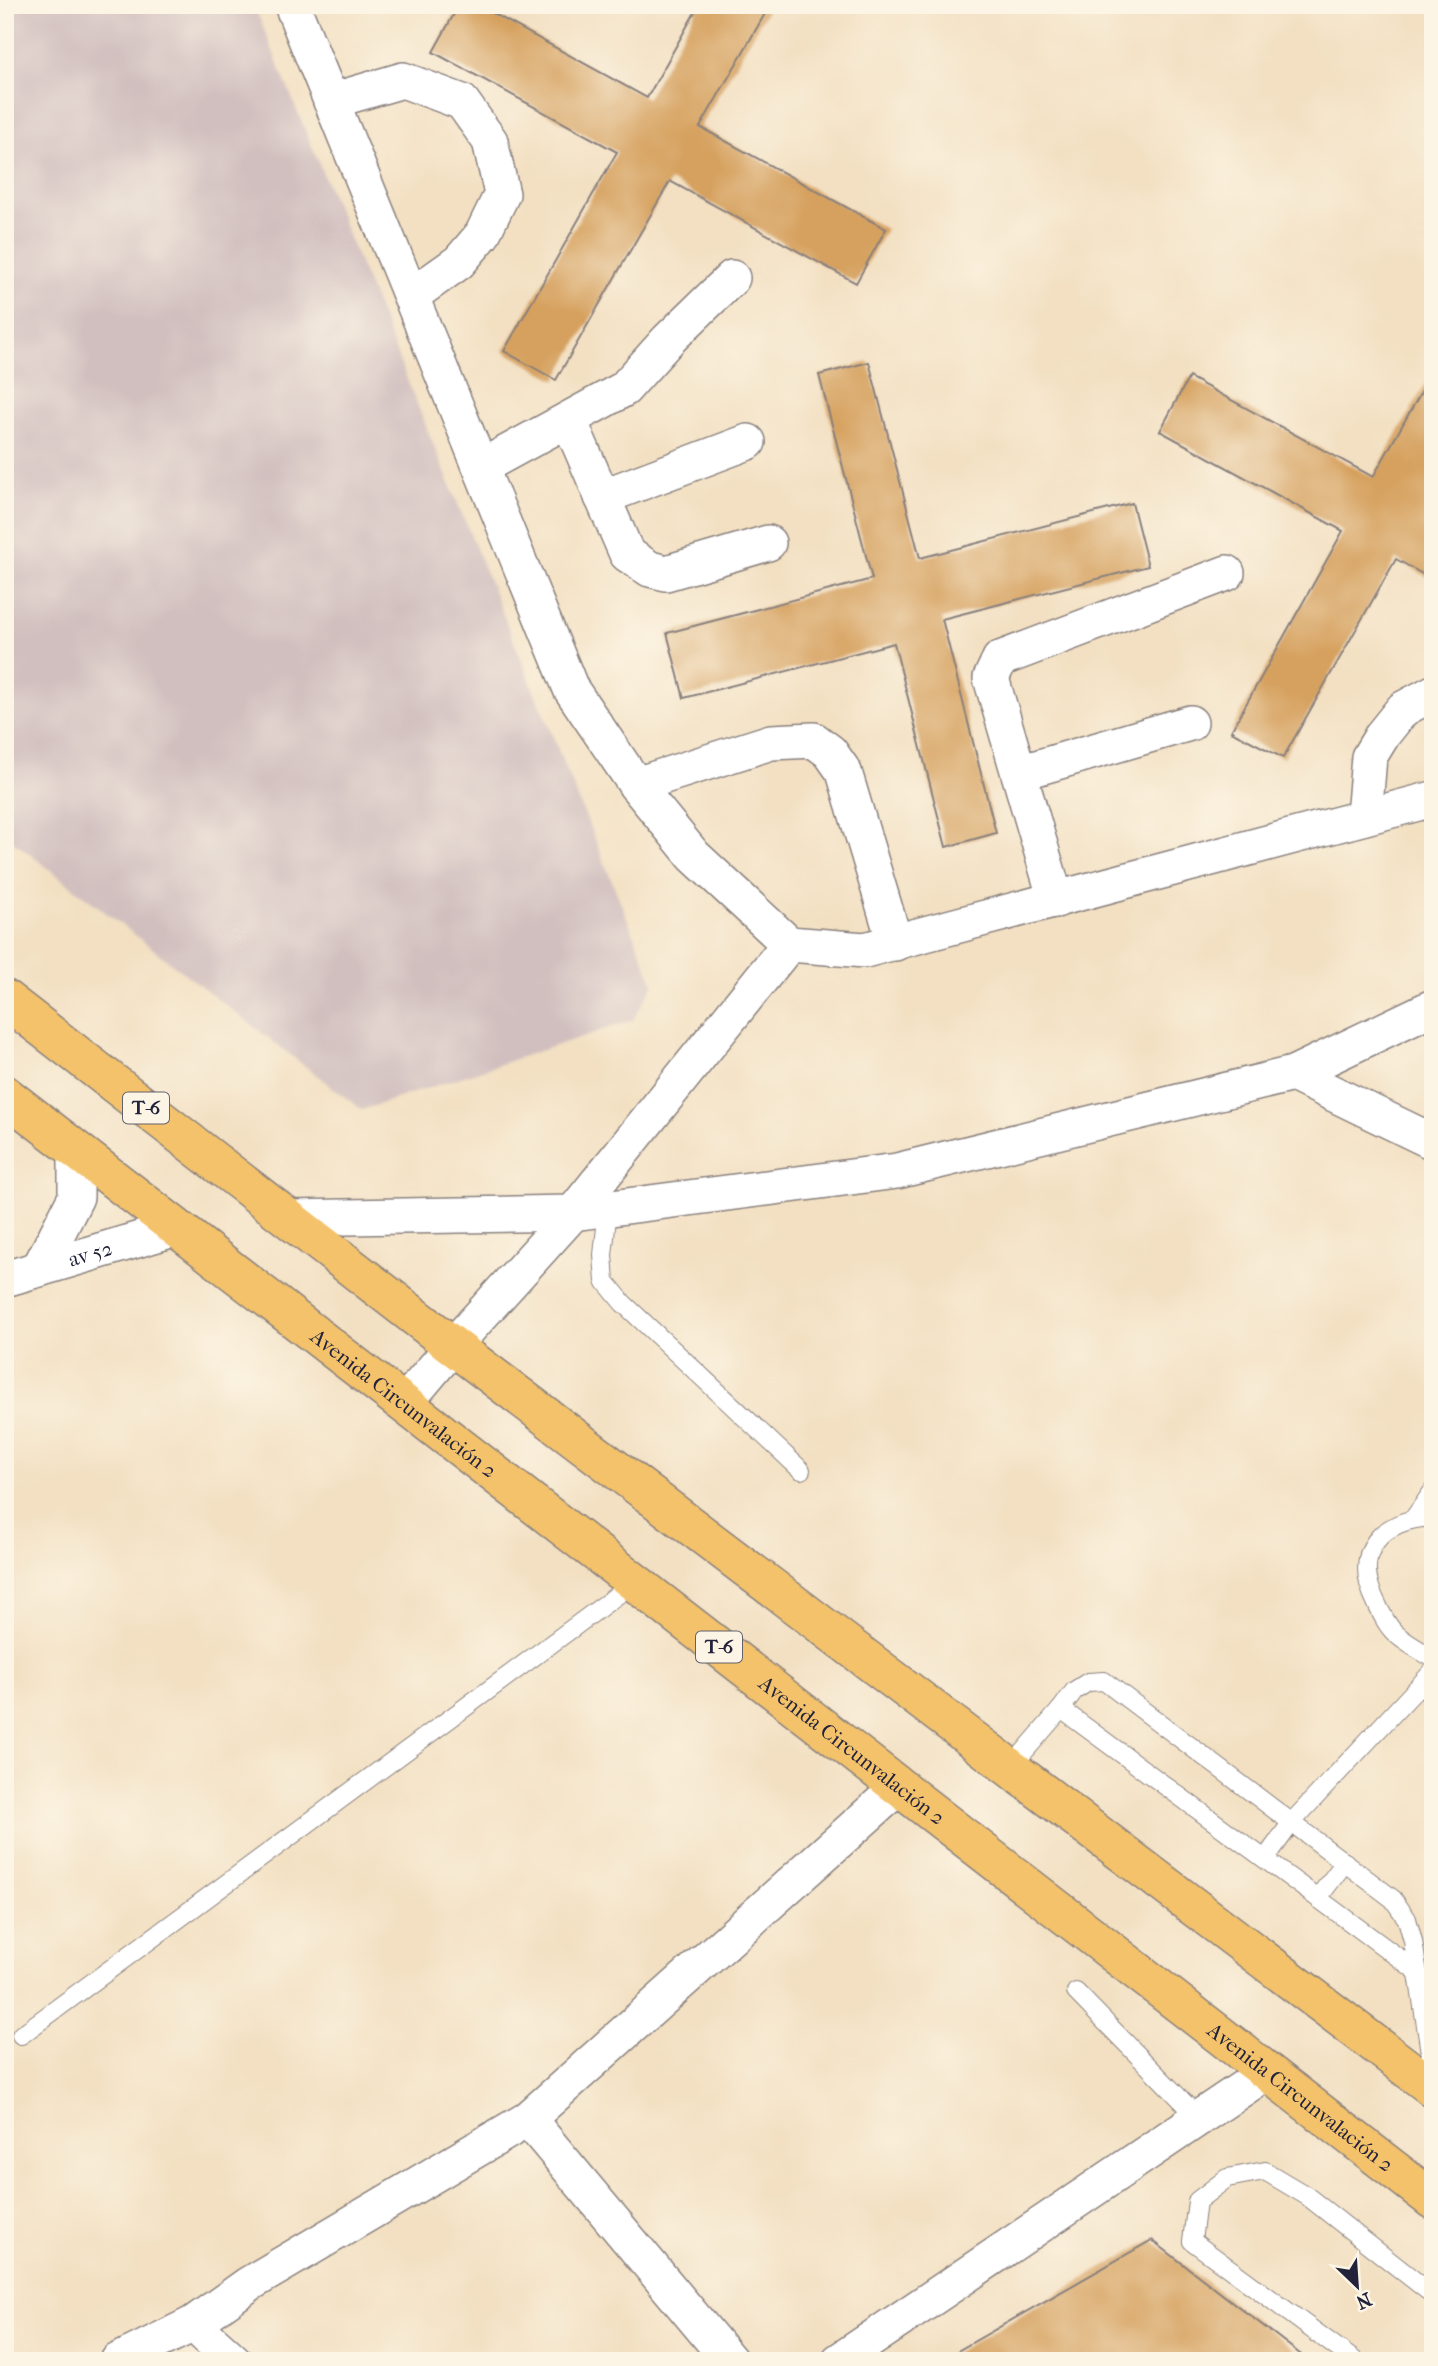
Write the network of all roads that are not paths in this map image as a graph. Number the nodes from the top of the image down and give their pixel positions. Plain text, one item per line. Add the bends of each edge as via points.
1 (292, 5) edge
2 (331, 101) junction
3 (732, 278) dead end
4 (411, 296) junction
5 (569, 420) junction
6 (748, 442) dead end
7 (481, 467) junction
8 (602, 497) junction
9 (768, 543) dead end
10 (1227, 573) dead end
11 (1433, 692) edge
12 (1190, 723) dead end
13 (1019, 773) junction
14 (636, 785) junction
15 (1433, 799) edge
16 (1364, 817) junction
17 (1056, 900) junction
18 (895, 943) junction
19 (789, 944) junction
20 (5, 999) edge
21 (1433, 1007) edge
22 (1293, 1074) junction
23 (5, 1095) edge
24 (1433, 1142) edge
25 (76, 1150) junction
26 (608, 1209) junction
27 (573, 1213) junction
28 (288, 1218) junction
29 (177, 1228) junction
30 (39, 1269) junction
31 (5, 1279) edge
32 (453, 1346) junction
33 (404, 1404) junction
34 (801, 1469) dead end
35 (1433, 1491) edge
36 (1433, 1517) edge
37 (1414, 1518) junction
38 (635, 1582) junction
39 (1433, 1658) edge
40 (1433, 1671) edge
41 (1061, 1709) junction
42 (1010, 1768) junction
43 (900, 1787) junction
44 (1292, 1822) junction
45 (1265, 1859) junction
46 (1345, 1862) junction
47 (1318, 1898) junction
48 (1418, 1972) junction
49 (1076, 1992) dead end
50 (1429, 2002) edge
51 (21, 2035) dead end
52 (1267, 2072) junction
53 (1433, 2072) edge
54 (1433, 2088) edge
55 (1199, 2118) junction
56 (528, 2119) junction
57 (1433, 2200) edge
58 (1433, 2295) edge
59 (192, 2324) junction
60 (118, 2361) edge
61 (234, 2361) edge
62 (730, 2361) edge
63 (839, 2361) edge
64 (1355, 2361) edge

1 - 2 street
2 - 4 street
2 - 4 street via 403,80 461,102 490,141 502,194 482,235 459,262
3 - 5 street via 624,389
4 - 7 street
5 - 7 street
5 - 8 street
6 - 8 street
7 - 14 street via 571,689
8 - 9 street via 627,554 650,569 666,573
10 - 13 street via 1000,659 991,678
11 - 16 street via 1403,709 1369,757
12 - 13 street
13 - 17 street
14 - 18 street via 771,742 814,740 844,772
14 - 19 street via 694,856
15 - 16 street
16 - 17 street
17 - 18 street
18 - 19 street via 865,950
19 - 27 street
20 - 28 highway, T-6
21 - 22 street
22 - 24 street
22 - 26 street via 897,1171
23 - 25 highway, Avenida Circunvalación 2 / T-6
25 - 29 highway, Avenida Circunvalación 2 / T-6
25 - 30 street via 76,1197
26 - 27 street
26 - 34 lane via 605,1281 622,1303
27 - 28 street
27 - 32 street
28 - 32 highway, T-6
29 - 30 street, av 52
29 - 33 highway, Avenida Circunvalación 2 / T-6
30 - 31 street, av 52
32 - 33 street
32 - 42 highway, T-6
33 - 38 highway, Avenida Circunvalación 2 / T-6
35 - 37 lane
36 - 37 lane
37 - 39 lane via 1384,1530 1371,1546 1366,1569 1369,1589 1396,1634
38 - 43 highway, Avenida Circunvalación 2 / T-6
38 - 51 lane
40 - 44 lane
41 - 42 lane
41 - 44 lane via 1074,1691 1088,1682 1104,1681
41 - 45 lane
42 - 54 highway, T-6
43 - 52 highway, Avenida Circunvalación 2 / T-6
43 - 56 street
44 - 45 lane
44 - 46 lane
45 - 47 lane
46 - 47 lane
46 - 48 lane via 1393,1899 1407,1919
47 - 48 lane
48 - 50 lane
49 - 55 lane
50 - 53 lane
52 - 55 street
52 - 57 highway, Avenida Circunvalación 2 / T-6
55 - 63 street
56 - 59 street via 248,2284
56 - 62 street
58 - 64 lane via 1307,2196 1265,2171 1227,2178 1197,2201 1192,2241
59 - 60 street
59 - 61 street

